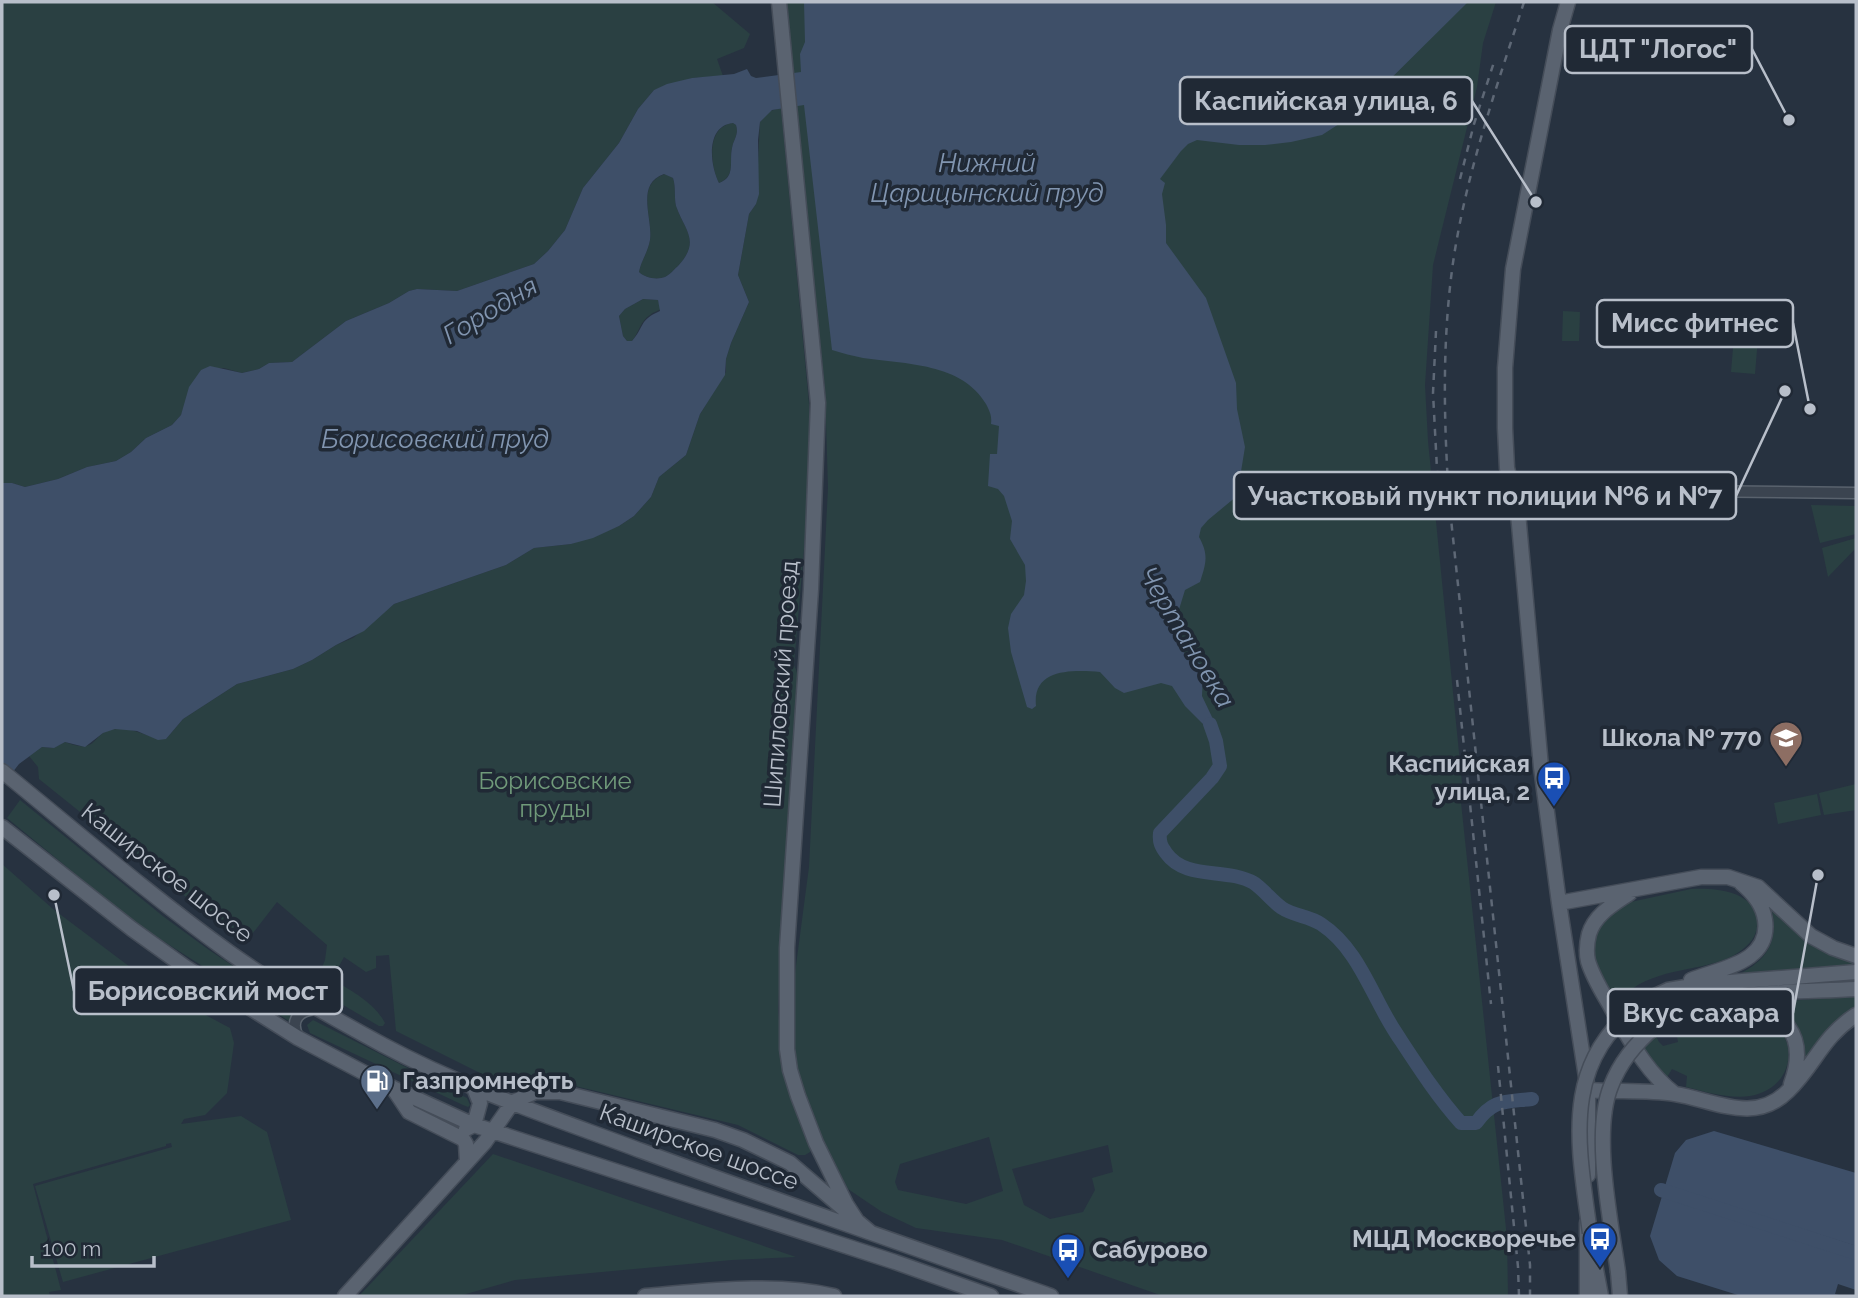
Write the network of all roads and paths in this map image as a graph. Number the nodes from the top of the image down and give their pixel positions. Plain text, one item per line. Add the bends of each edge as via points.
1 (779, 2) edge
2 (1568, 2) edge
3 (1513, 489) junction
4 (1856, 493) edge
5 (2, 771) edge
6 (2, 827) edge
7 (1734, 879) junction
8 (1633, 890) junction
9 (1559, 903) junction
10 (1856, 956) edge
11 (1856, 972) edge
12 (1856, 989) edge
13 (1668, 990) junction
14 (1705, 1003) junction
15 (321, 1009) junction
16 (1856, 1015) edge
17 (298, 1038) junction
18 (393, 1088) junction
19 (474, 1088) junction
20 (1588, 1090) junction
21 (1788, 1091) junction
22 (1675, 1094) junction
23 (513, 1102) junction
24 (474, 1125) junction
25 (492, 1131) junction
26 (451, 1133) junction
27 (816, 1143) junction
28 (467, 1161) junction
29 (790, 1163) junction
30 (857, 1221) junction
31 (870, 1232) junction
32 (347, 1295) edge
33 (645, 1296) edge
34 (834, 1296) edge
35 (991, 1296) edge
36 (1051, 1296) edge
37 (1587, 1296) edge
38 (1601, 1296) edge
39 (1620, 1296) edge

1 - 27 main road, Шипиловский проезд via 818,403 785,1015 790,1070
2 - 3 main road via 1513,269 1505,390 1507,468
3 - 4 street
3 - 9 main road
5 - 15 main road, Каширское шоссе via 231,954
6 - 17 main road, Каширское шоссе via 153,945
7 - 8 main road via 1701,877
7 - 10 main road via 1764,891 1811,936
7 - 13 main road via 1749,890 1764,914 1766,931 1760,946 1736,965
8 - 9 main road
8 - 22 main road via 1594,924 1588,961 1641,1058
9 - 20 main road
11 - 13 main road
12 - 14 main road
13 - 38 main road, bridge via 1646,1000 1617,1024 1600,1045 1583,1093 1582,1170
14 - 21 main road via 1747,1004 1780,1017 1796,1046
14 - 39 main road, bridge via 1655,1027 1634,1046 1610,1087 1604,1114 1606,1178
15 - 17 street via 299,1014 293,1025
15 - 19 main road, Каширское шоссе
16 - 21 main road via 1830,1036
17 - 18 main road, Каширское шоссе
18 - 24 main road, Каширское шоссе
18 - 26 main road via 409,1112
19 - 23 main road, Каширское шоссе
19 - 24 main road via 481,1104
20 - 22 main road
20 - 37 main road
21 - 22 main road via 1767,1105 1743,1110
23 - 25 main road
23 - 29 main road via 535,1091 560,1092 715,1130
23 - 31 main road, Каширское шоссе
24 - 25 main road, Каширское шоссе
24 - 26 main road
25 - 28 main road
25 - 35 main road, Каширское шоссе
26 - 28 main road via 466,1144
27 - 29 main road via 812,1163
27 - 30 main road, Шипиловский проезд
28 - 32 main road
29 - 30 main road
30 - 31 main road, Шипиловский проезд
31 - 36 main road, Каширское шоссе
33 - 34 main road via 771,1289

